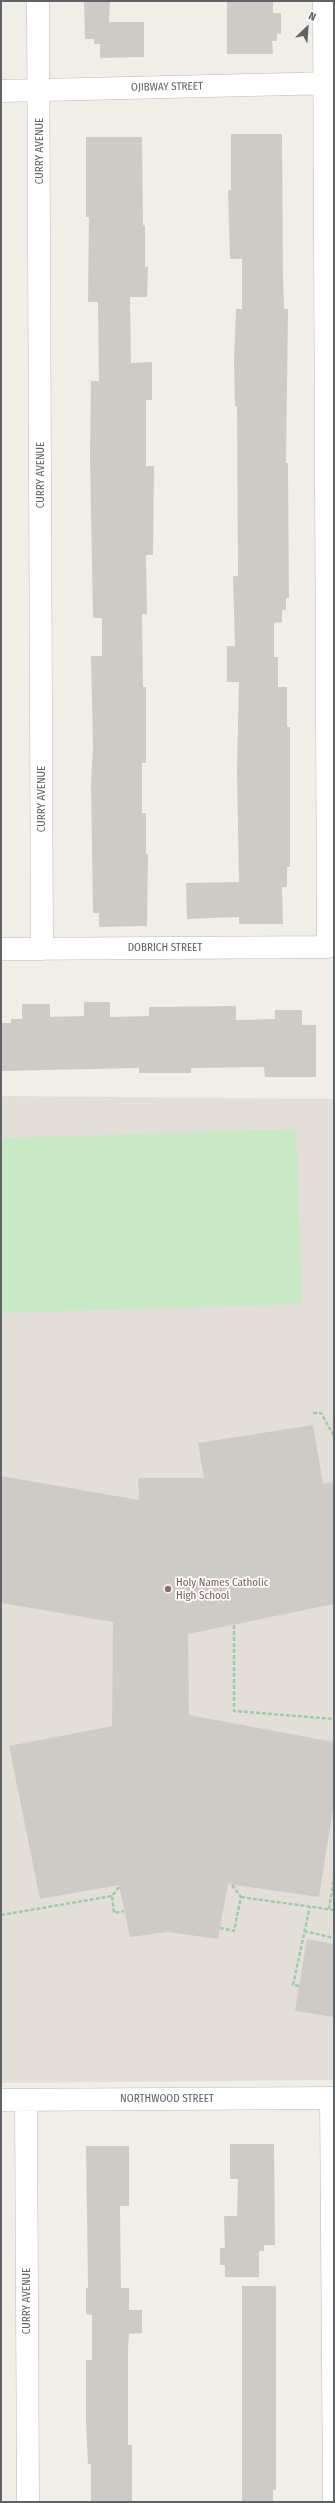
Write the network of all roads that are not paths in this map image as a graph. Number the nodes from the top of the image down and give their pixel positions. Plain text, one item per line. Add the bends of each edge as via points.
1 (38, 1) edge
2 (324, 1) edge
3 (329, 83) edge
4 (39, 89) junction
5 (1, 91) edge
6 (1, 949) edge
7 (42, 949) junction
8 (333, 2098) edge
9 (1, 2100) edge
10 (26, 2100) junction
11 (28, 2502) edge
12 (334, 2502) edge

1 - 4 street, CURRY AVENUE
2 - 3 street
3 - 4 street, OJIBWAY STREET
3 - 7 street, DOBRICH STREET via 328,947
4 - 5 street, OJIBWAY STREET
4 - 7 street, CURRY AVENUE
6 - 7 street, DOBRICH STREET
8 - 10 street, NORTHWOOD STREET
8 - 12 street
9 - 10 street, NORTHWOOD STREET
10 - 11 street, CURRY AVENUE

